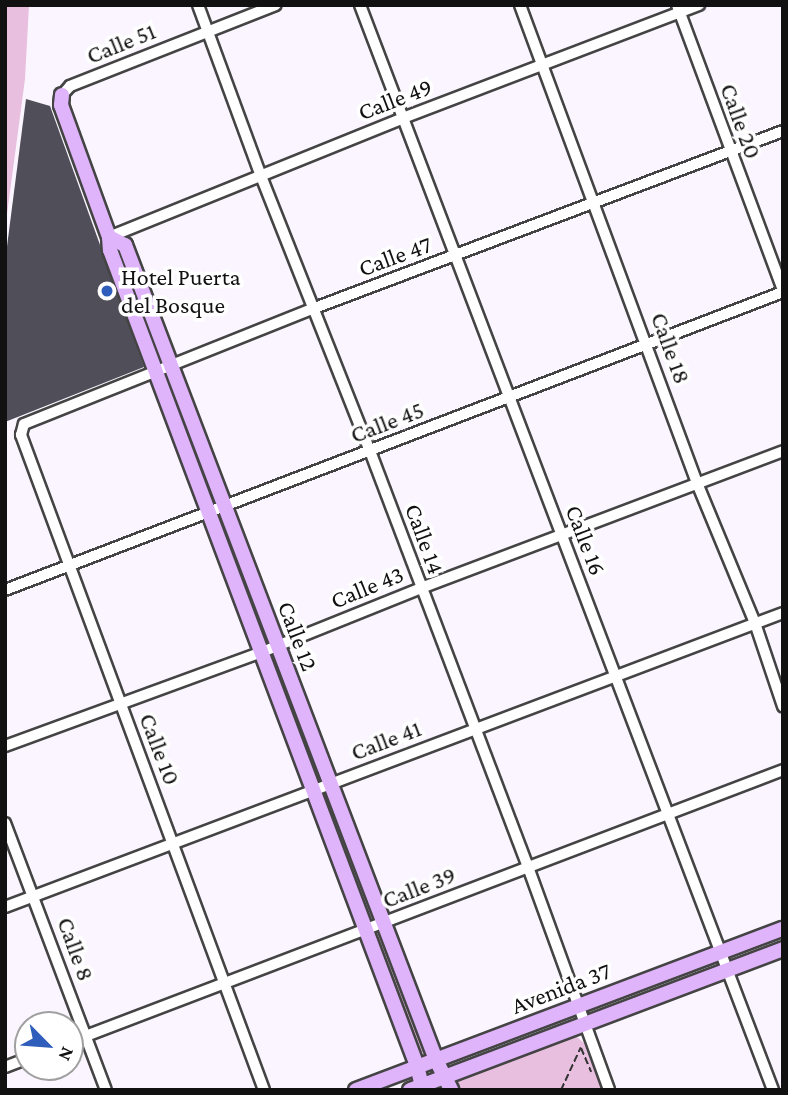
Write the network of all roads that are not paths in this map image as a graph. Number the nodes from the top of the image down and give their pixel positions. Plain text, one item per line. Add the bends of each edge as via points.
1 (198, 5) edge
2 (276, 5) edge
3 (360, 5) edge
4 (520, 5) edge
5 (699, 5) edge
6 (678, 9) edge
7 (207, 32) junction
8 (542, 66) junction
9 (62, 95) joint
10 (403, 118) junction
11 (783, 131) edge
12 (730, 152) junction
13 (261, 176) junction
14 (593, 203) junction
15 (109, 237) junction
16 (455, 256) junction
17 (783, 291) edge
18 (312, 309) junction
19 (647, 344) junction
20 (171, 365) junction
21 (156, 371) junction
22 (509, 398) junction
23 (24, 424) joint
24 (370, 451) junction
25 (783, 452) edge
26 (697, 483) junction
27 (225, 506) junction
28 (209, 512) junction
29 (561, 534) junction
30 (70, 565) junction
31 (421, 588) junction
32 (5, 590) edge
33 (783, 613) edge
34 (755, 623) junction
35 (278, 646) junction
36 (262, 652) junction
37 (616, 678) junction
38 (119, 703) junction
39 (783, 706) edge
40 (476, 729) junction
41 (5, 746) edge
42 (783, 770) edge
43 (330, 784) junction
44 (313, 790) junction
45 (668, 816) junction
46 (5, 823) edge
47 (174, 842) junction
48 (528, 867) junction
49 (34, 896) junction
50 (5, 907) edge
51 (383, 923) junction
52 (366, 929) junction
53 (783, 929) edge
54 (783, 949) edge
55 (720, 953) junction
56 (727, 970) junction
57 (227, 983) junction
58 (577, 1006) junction
59 (583, 1024) junction
60 (86, 1036) junction
61 (436, 1060) junction
62 (417, 1066) junction
63 (449, 1083) edge
64 (418, 1088) edge
65 (106, 1090) edge
66 (264, 1090) edge
67 (356, 1090) edge
68 (609, 1090) edge
69 (773, 1090) edge

1 - 7 street, Calle 14
2 - 7 street, Calle 51
3 - 10 street, Calle 16
4 - 8 street, Calle 18
5 - 6 street, Calle 49
6 - 8 street, Calle 49
6 - 12 street, Calle 20
7 - 9 street, Calle 51 via 70,86
7 - 13 street, Calle 14
8 - 10 street, Calle 49
8 - 14 street, Calle 18
9 - 15 street, Calle 12 via 61,105
10 - 13 street, Calle 49
10 - 16 street, Calle 16
11 - 12 street, Calle 47
12 - 14 street, Calle 47
12 - 17 street, Calle 20
13 - 15 street, Calle 49
13 - 18 street, Calle 14
14 - 16 street, Calle 47
14 - 19 street, Calle 18
15 - 20 street, Calle 12 via 125,245
15 - 21 street, Calle 12
16 - 18 street, Calle 47
16 - 22 street, Calle 16
17 - 19 street, Calle 45
18 - 20 street, Calle 47
18 - 24 street, Calle 14
19 - 22 street, Calle 45
19 - 26 street, Calle 18
20 - 21 street, Calle 47
20 - 27 street, Calle 12
21 - 23 street, Calle 47
21 - 28 street, Calle 12
22 - 24 street, Calle 45
22 - 29 street, Calle 16
23 - 30 street, Calle 10 via 21,435
24 - 27 street, Calle 45
24 - 31 street, Calle 14
25 - 26 street, Calle 43
26 - 29 street, Calle 43
26 - 34 street, Calle 18
27 - 28 street, Calle 45
27 - 35 street, Calle 12
28 - 30 street, Calle 45
28 - 36 street, Calle 12
29 - 31 street, Calle 43
29 - 37 street, Calle 16
30 - 32 street, Calle 45
30 - 38 street, Calle 10
31 - 35 street, Calle 43
31 - 40 street, Calle 14
33 - 34 street, Calle 41
34 - 37 street, Calle 41
34 - 39 street, Calle 18
35 - 36 street, Calle 43
35 - 43 street, Calle 12
36 - 38 street, Calle 43
36 - 44 street, Calle 12
37 - 40 street, Calle 41
37 - 45 street, Calle 16
38 - 41 street, Calle 43
38 - 47 street, Calle 10
40 - 43 street, Calle 41
40 - 48 street, Calle 14
42 - 45 street, Calle 39
43 - 44 street, Calle 41
43 - 51 street, Calle 12
44 - 47 street, Calle 41
44 - 52 street, Calle 12
45 - 48 street, Calle 39
45 - 55 street, Calle 16
46 - 49 street, Calle 8
47 - 49 street, Calle 41
47 - 57 street, Calle 10
48 - 51 street, Calle 39
48 - 58 street, Calle 14
49 - 50 street, Calle 41
49 - 60 street, Calle 8
51 - 52 street, Calle 39
51 - 61 street, Calle 12
52 - 57 street, Calle 39
52 - 62 street, Calle 12
53 - 55 street, Avenida 37
54 - 56 street, Avenida 37
55 - 56 street, Calle 16
55 - 58 street, Avenida 37
56 - 59 street, Avenida 37
56 - 69 street, Calle 16
57 - 60 street, Calle 39
57 - 66 street, Calle 10
58 - 59 street, Calle 14
58 - 61 street, Avenida 37
59 - 63 street, Avenida 37
59 - 68 street, Calle 14
60 - 65 street, Calle 8
61 - 62 street, Avenida 37
61 - 63 street, Calle 12
62 - 64 street, Calle 12
62 - 67 street, Avenida 37
63 - 64 street, Avenida 37

